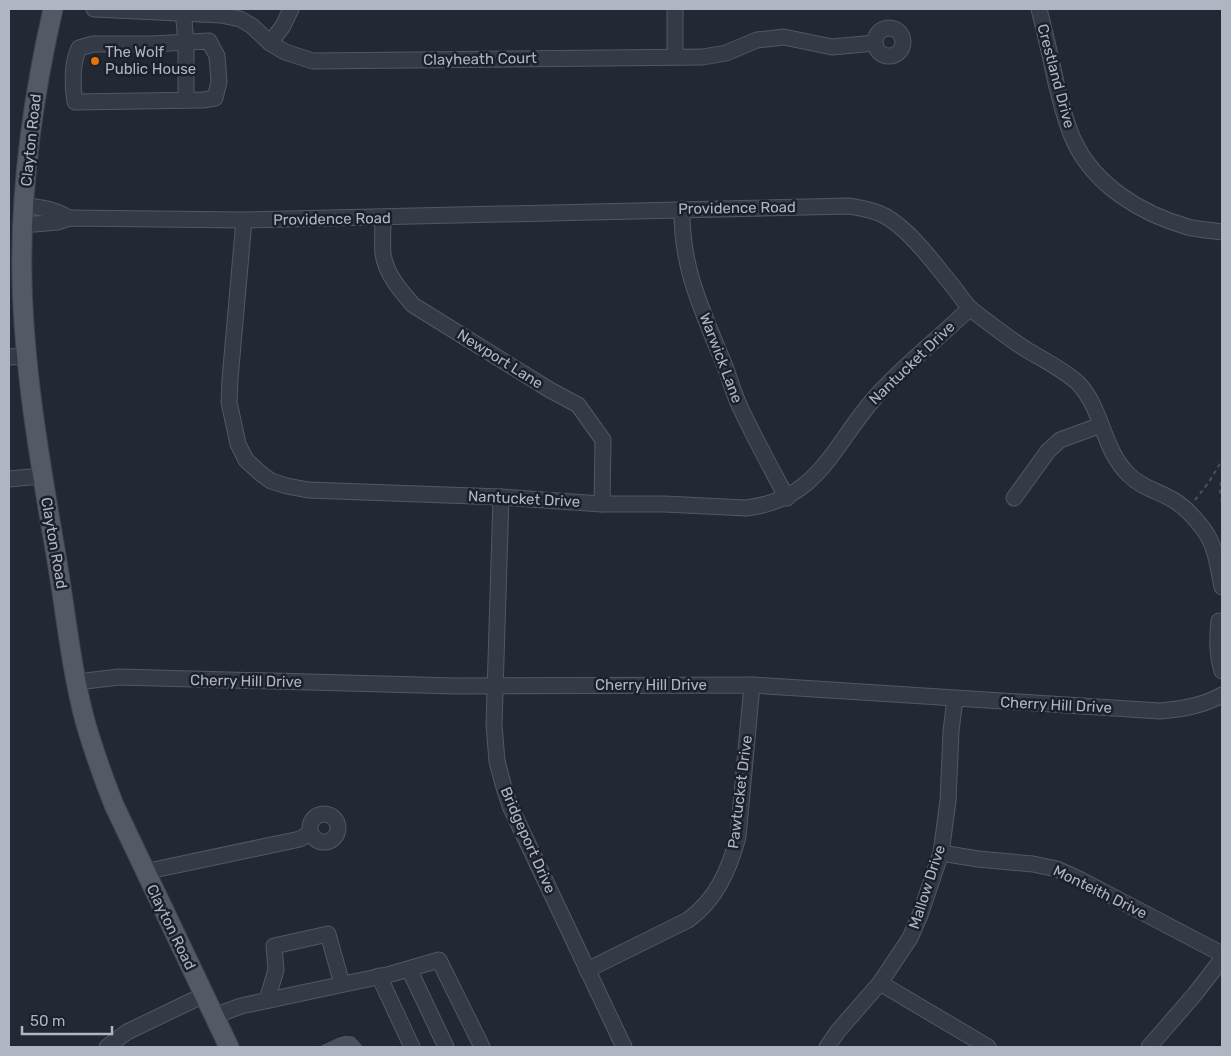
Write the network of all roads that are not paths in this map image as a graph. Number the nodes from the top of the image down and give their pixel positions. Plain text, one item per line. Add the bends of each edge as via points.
1 (53, 9) edge
2 (97, 9) edge
3 (291, 9) edge
4 (675, 9) edge
5 (1039, 9) edge
6 (135, 10) edge
7 (184, 11) edge
8 (221, 12) edge
9 (875, 42) dead end
10 (186, 43) junction
11 (270, 43) junction
12 (675, 56) junction
13 (186, 100) junction
14 (24, 206) junction
15 (682, 209) junction
16 (69, 218) junction
17 (383, 218) junction
18 (244, 220) junction
19 (23, 225) junction
20 (1222, 232) edge
21 (970, 308) junction
22 (18, 356) edge
23 (1101, 425) junction
24 (42, 476) junction
25 (9, 480) edge
26 (501, 497) junction
27 (786, 498) junction
28 (1014, 498) dead end
29 (602, 504) junction
30 (1222, 587) edge
31 (1219, 621) dead end
32 (1222, 671) edge
33 (77, 682) junction
34 (752, 685) junction
35 (494, 686) junction
36 (1222, 695) edge
37 (955, 699) junction
38 (310, 834) dead end
39 (941, 853) junction
40 (144, 872) junction
41 (1222, 954) edge
42 (1222, 959) edge
43 (409, 969) junction
44 (587, 970) junction
45 (385, 975) junction
46 (880, 983) junction
47 (342, 984) junction
48 (204, 995) junction
49 (268, 1000) junction
50 (214, 1016) junction
51 (107, 1047) edge
52 (229, 1047) edge
53 (412, 1047) edge
54 (446, 1047) edge
55 (482, 1047) edge
56 (624, 1047) edge
57 (827, 1047) edge
58 (988, 1047) edge
59 (1149, 1047) edge

1 - 14 main road, Clayton Road via 31,127
2 - 6 street, Clayheath Court
3 - 11 street
4 - 12 street
5 - 20 street, Crestland Drive via 1064,115 1087,165 1120,195 1154,215 1190,228
6 - 7 street, Clayheath Court
7 - 8 street, Clayheath Court
7 - 10 street
8 - 11 street, Clayheath Court via 252,26
9 - 12 street, Clayheath Court via 832,47 784,37 757,40 714,56
10 - 13 street
10 - 13 street via 209,41 217,56 218,82 215,98
10 - 13 street via 93,44 79,48 73,92 75,102
11 - 12 street, Clayheath Court via 285,52 313,61
14 - 16 street, Providence Road via 58,211
14 - 19 main road, Clayton Road
15 - 17 street, Providence Road
15 - 21 street, Providence Road via 849,206 866,209 897,224
15 - 27 street, Warwick Lane via 682,234 694,291 740,408
16 - 18 street, Providence Road
16 - 19 street, Providence Road
17 - 18 street, Providence Road
17 - 29 street, Newport Lane via 383,255 399,290 413,305 578,405 603,440
18 - 26 street, Nantucket Drive via 229,402 238,444 246,460 271,481 308,490
19 - 22 main road, Clayton Road
21 - 23 street, Providence Road via 1005,336 1078,384 1096,410
21 - 27 street, Nantucket Drive via 882,389 814,477
22 - 24 main road, Clayton Road
23 - 28 street via 1060,440 1048,451
23 - 30 street, Providence Road via 1115,458 1129,476 1174,500 1205,531 1213,547
24 - 25 street
24 - 33 main road, Clayton Road
26 - 29 street, Nantucket Drive
26 - 35 street, Bridgeport Drive
27 - 29 street, Nantucket Drive via 746,508
31 - 32 street via 1217,644
33 - 35 street, Cherry Hill Drive via 119,677
33 - 40 main road, Clayton Road via 98,765
34 - 35 street, Cherry Hill Drive
34 - 37 street, Cherry Hill Drive
34 - 44 street, Pawtucket Drive via 738,838 719,886 700,912 688,920
35 - 44 street, Bridgeport Drive via 497,761 510,806
36 - 37 street, Cherry Hill Drive via 1208,703 1160,711
37 - 39 street, Mallow Drive
38 - 40 street via 300,839
39 - 41 street, Monteith Drive via 1057,869
39 - 46 street, Mallow Drive via 910,938
40 - 48 main road, Clayton Road
42 - 59 street
43 - 45 street
43 - 54 street
43 - 55 street via 439,960
44 - 56 street, Bridgeport Drive
45 - 47 street
45 - 53 street
46 - 57 street, Mallow Drive
46 - 58 street
47 - 49 street
47 - 49 street via 328,934 274,946 276,970
48 - 50 main road, Clayton Road
48 - 51 street via 128,1032
49 - 50 street
50 - 52 main road, Clayton Road

